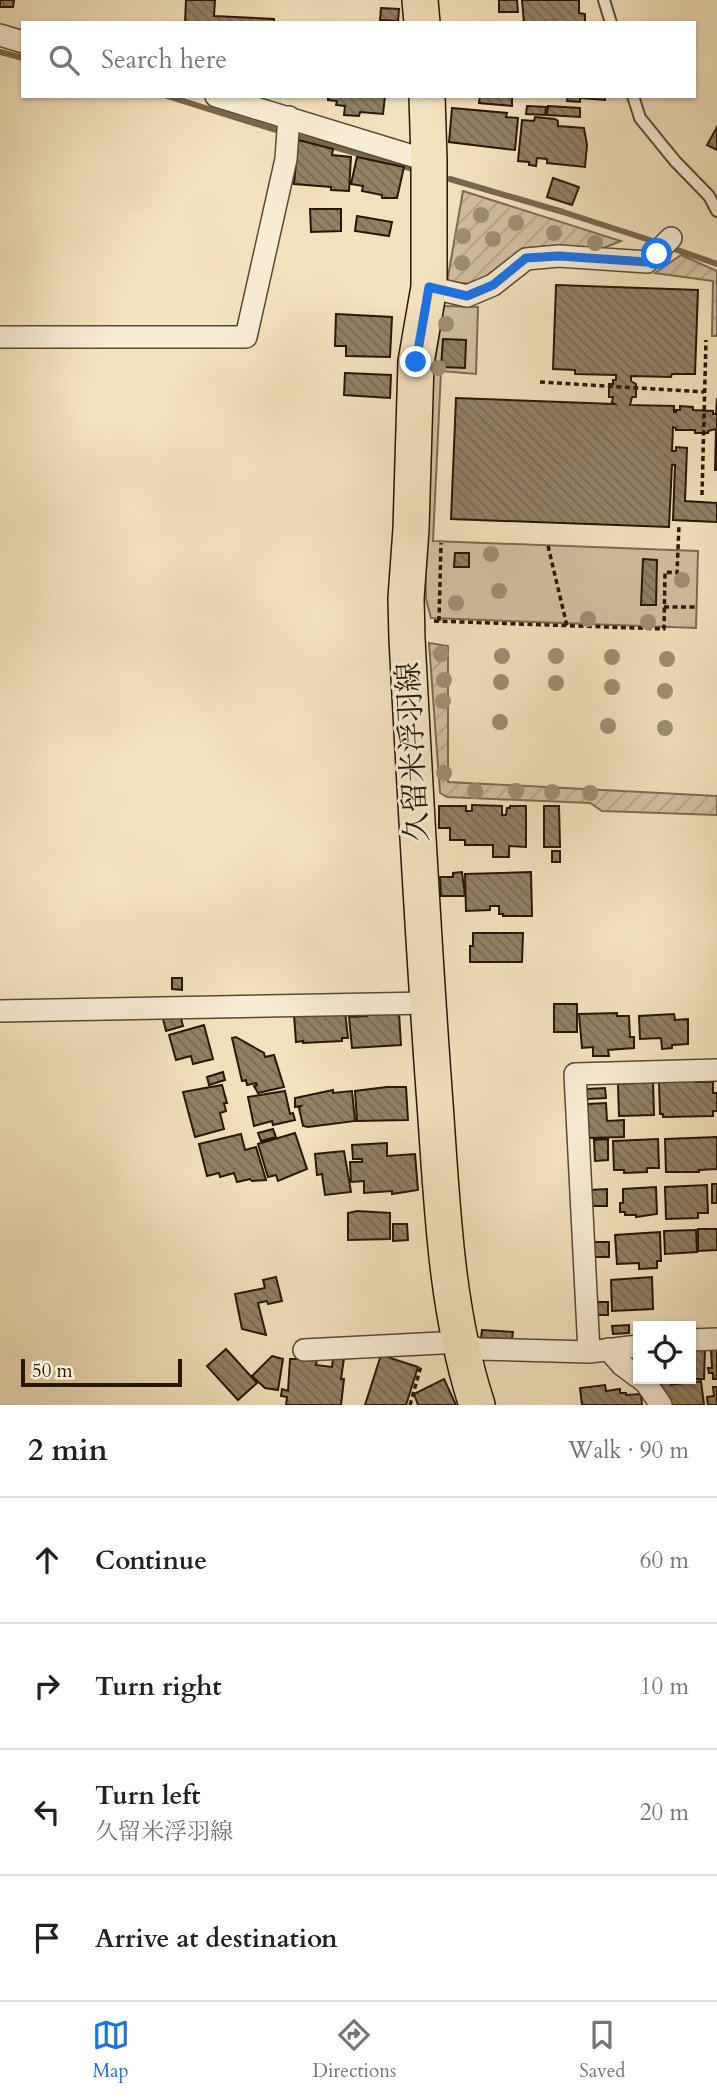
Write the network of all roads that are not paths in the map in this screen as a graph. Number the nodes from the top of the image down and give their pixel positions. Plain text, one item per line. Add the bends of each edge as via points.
1 (420, 0) edge
2 (604, 0) edge
3 (422, 21) edge
4 (610, 21) edge
5 (0, 36) edge
6 (21, 41) edge
7 (223, 98) edge
8 (427, 98) edge
9 (634, 98) edge
10 (289, 117) junction
11 (429, 162) junction
12 (717, 211) edge
13 (664, 246) dead end
14 (429, 287) junction
15 (0, 337) edge
16 (428, 1003) junction
17 (0, 1011) edge
18 (717, 1070) edge
19 (717, 1339) edge
20 (696, 1340) edge
21 (444, 1343) junction
22 (633, 1347) edge
23 (304, 1350) dead end
24 (599, 1350) junction
25 (633, 1373) edge
26 (644, 1384) edge
27 (477, 1405) edge
28 (661, 1405) edge

1 - 3 main road
2 - 4 lane
5 - 6 street
7 - 10 street
8 - 11 main road, 久留米浮羽線
9 - 12 lane via 640,118
10 - 11 street
10 - 15 street via 286,159 246,337
11 - 14 main road, 久留米浮羽線
13 - 14 street via 647,262 526,258 493,285 467,296
14 - 16 main road, 久留米浮羽線 via 416,362 406,598
16 - 17 street
16 - 21 main road, 久留米浮羽線 via 448,1265
18 - 24 street via 575,1074
19 - 20 street
21 - 23 street
21 - 24 street via 478,1349
21 - 27 main road, 久留米浮羽線
22 - 24 street
24 - 25 street
26 - 28 street

